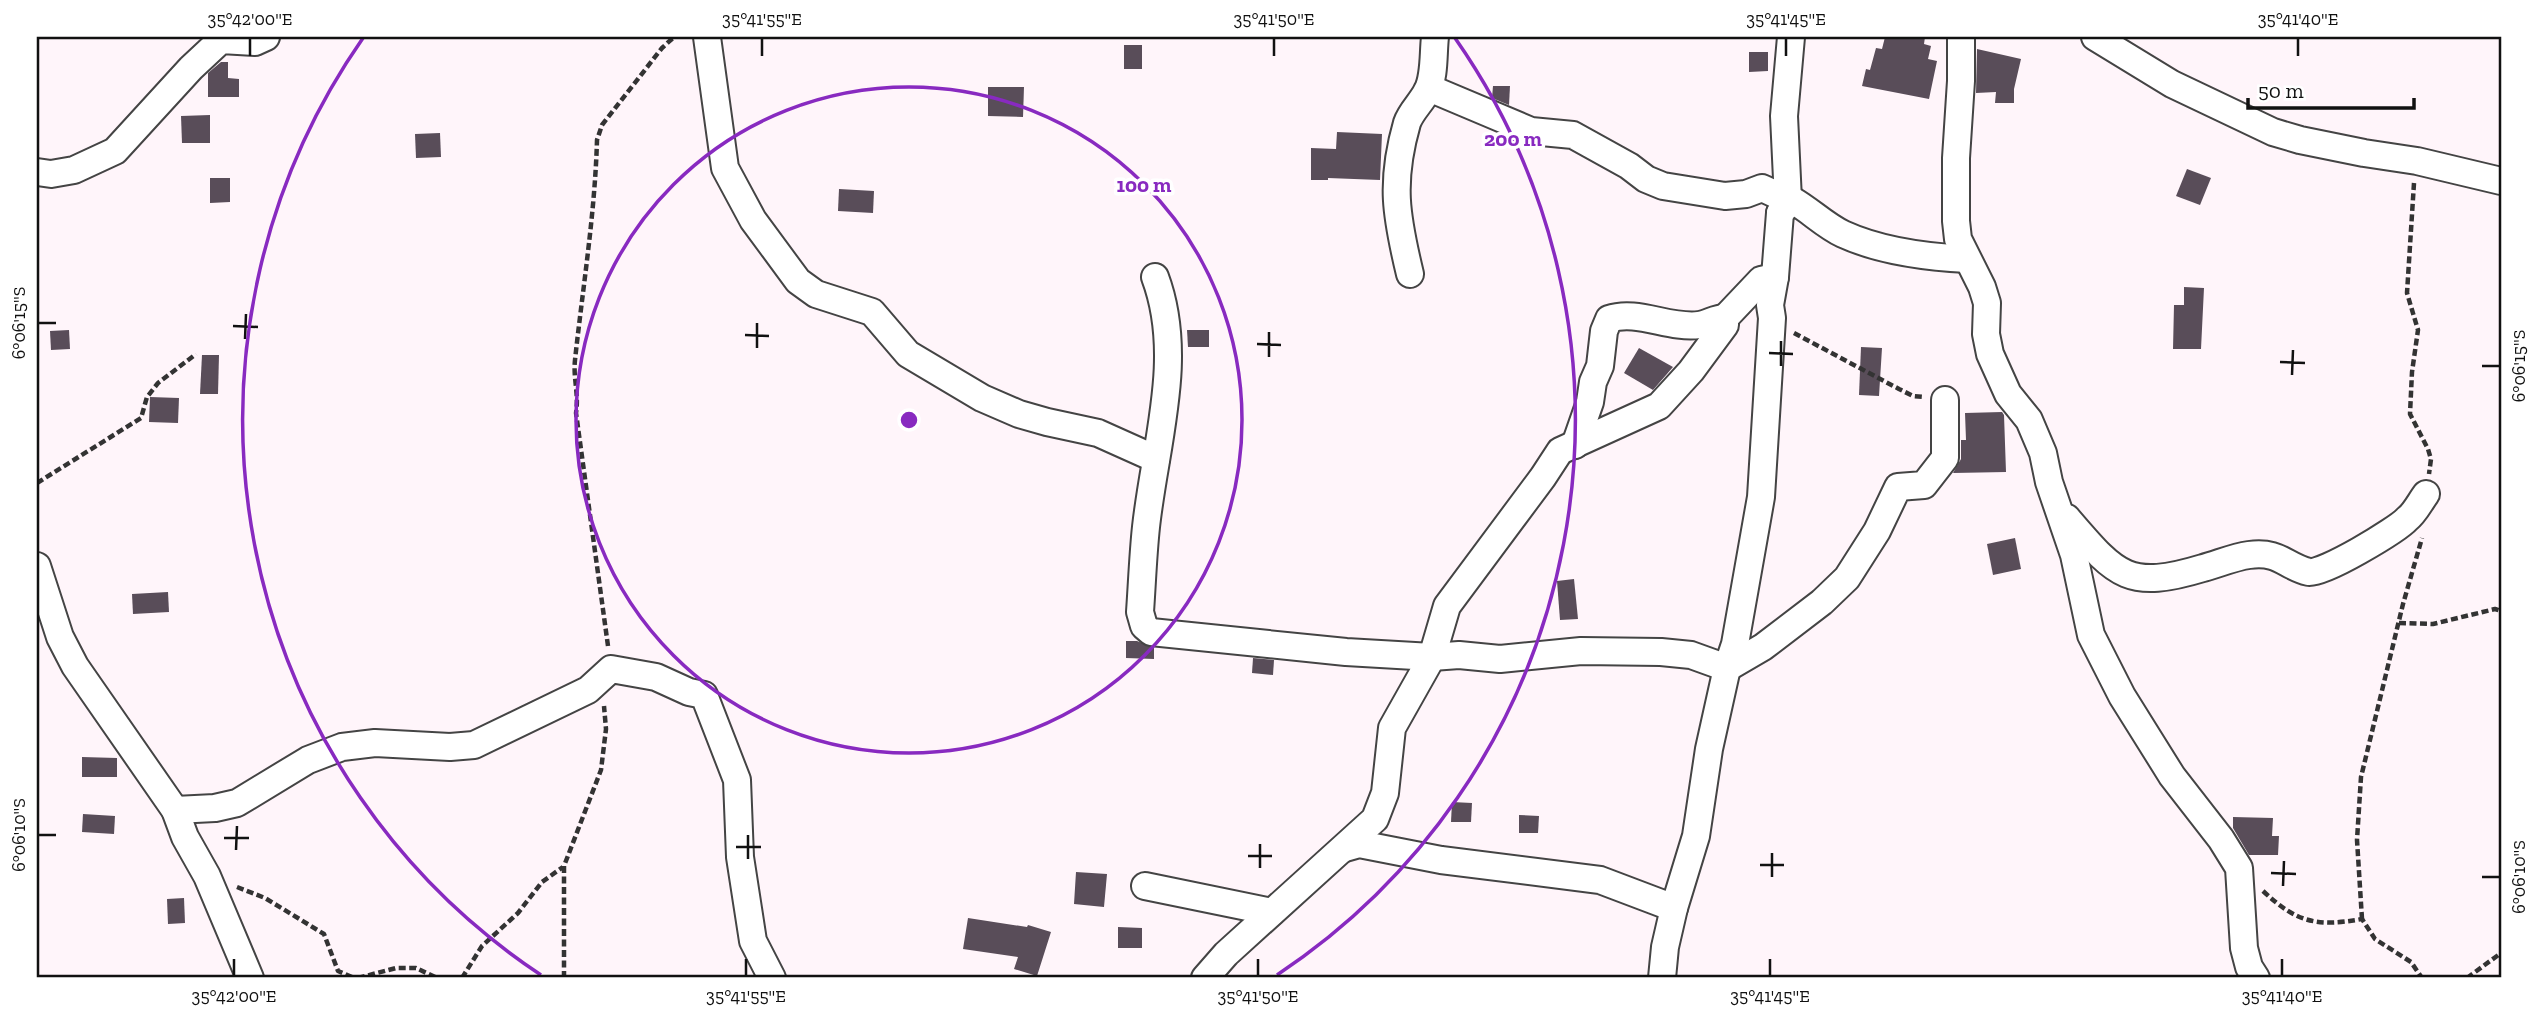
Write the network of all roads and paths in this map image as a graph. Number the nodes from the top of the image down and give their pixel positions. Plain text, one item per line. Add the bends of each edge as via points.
1 (265, 37) edge
2 (674, 37) edge
3 (707, 37) edge
4 (1434, 37) edge
5 (1791, 37) edge
6 (1961, 37) edge
7 (2107, 39) edge
8 (1429, 88) junction
9 (37, 172) edge
10 (2501, 181) edge
11 (1784, 207) junction
12 (1967, 259) junction
13 (1410, 274) dead end
14 (1154, 277) dead end
15 (1775, 277) junction
16 (1726, 318) junction
17 (1772, 318) junction
18 (196, 354) dead end
19 (1945, 400) joint
20 (1575, 445) junction
21 (1156, 459) junction
22 (37, 483) edge
23 (2426, 494) dead end
24 (2059, 508) junction
25 (37, 566) edge
26 (2501, 611) edge
27 (2399, 623) dead end
28 (1432, 657) junction
29 (1727, 668) junction
30 (611, 669) junction
31 (175, 810) junction
32 (1345, 848) junction
33 (564, 866) junction
34 (2239, 868) junction
35 (207, 876) junction
36 (1145, 886) dead end
37 (1674, 908) junction
38 (1272, 912) junction
39 (2501, 953) edge
40 (250, 978) edge
41 (356, 978) edge
42 (437, 978) edge
43 (462, 978) edge
44 (564, 978) edge
45 (772, 978) edge
46 (1205, 978) edge
47 (1662, 978) edge
48 (2256, 978) edge
49 (2422, 978) edge
50 (2467, 978) edge

1 - 9 street via 255,42 221,40 115,151 74,170
2 - 30 path via 602,125 597,140 588,266 573,372
3 - 21 street via 725,168 753,220 798,281 816,294 872,312 908,354 982,398 1038,419 1098,433
4 - 8 street
5 - 11 street via 1784,116
6 - 12 street via 1956,221
7 - 10 street via 2172,84 2273,132
8 - 11 street via 1531,131 1573,135 1663,186 1725,196 1762,188
8 - 13 street via 1408,120 1395,192
11 - 12 street via 1792,200 1856,238 1908,253
11 - 15 street
12 - 24 street via 1987,303 1990,354 2008,394 2029,420
14 - 21 street via 1168,335
15 - 16 street via 1761,280
15 - 17 street
16 - 20 street via 1691,371 1659,407
16 - 20 street via 1701,326 1621,314 1609,319 1600,366
17 - 19 path via 1913,396
17 - 29 street via 1761,497
18 - 22 path via 158,383 147,397 141,418
19 - 29 street via 1945,458 1924,485 1898,487 1847,578 1763,647
20 - 28 street via 1560,451 1447,606
21 - 28 street via 1140,612 1151,632 1346,653
23 - 24 street via 2407,520 2316,573 2267,553 2152,580 2116,569
24 - 34 street via 2091,635 2103,660 2172,776
25 - 31 street via 60,637 75,666
26 - 27 path via 2433,624
28 - 29 street via 1661,652 1691,655
28 - 32 street via 1392,728 1382,806
29 - 37 street via 1696,836
30 - 31 street via 588,690 474,745 342,747 308,760 237,803
30 - 33 path via 603,700 606,729 601,770
30 - 45 street via 656,677 704,695 737,780 740,857 752,941
31 - 35 street
32 - 37 street via 1359,844 1453,862 1600,880
32 - 38 street
33 - 43 path via 542,882 482,946
33 - 44 path
34 - 48 street via 2244,948
34 - 49 path via 2277,904 2308,921 2330,925 2362,919 2375,939 2411,962
35 - 40 street
35 - 41 path via 265,898 324,934 338,971
36 - 38 street
37 - 47 street
38 - 46 street
39 - 50 path
41 - 42 path via 396,968 416,968

